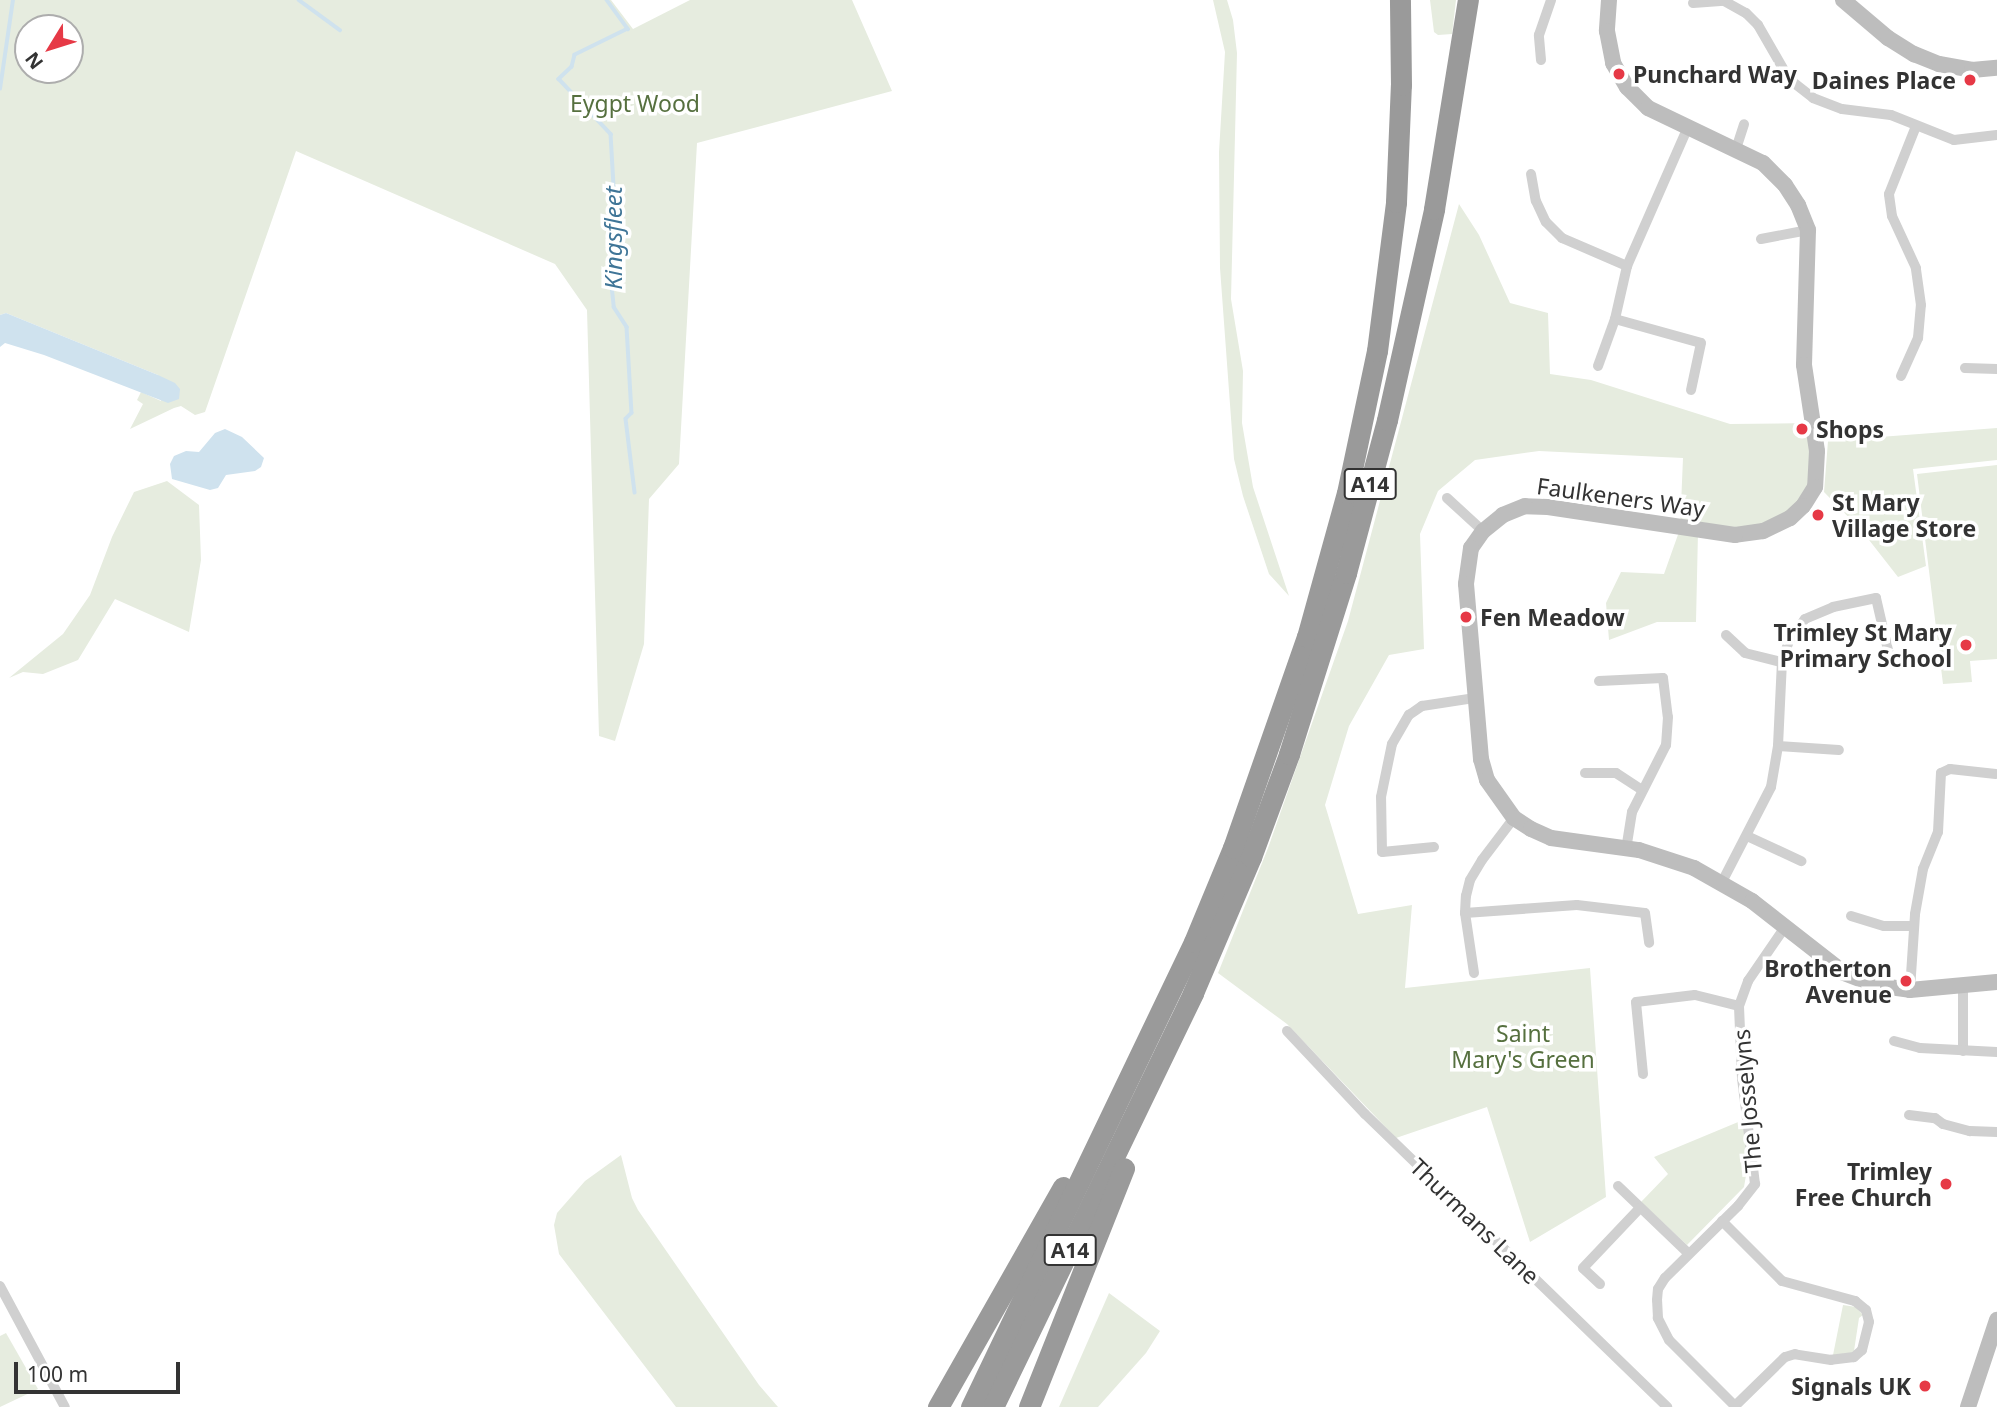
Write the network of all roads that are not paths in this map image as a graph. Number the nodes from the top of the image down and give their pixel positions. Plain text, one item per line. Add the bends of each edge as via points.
1 (1401, 0) edge
2 (1468, 0) edge
3 (1550, 0) edge
4 (1609, 0) edge
5 (1843, 0) edge
6 (1693, 3) dead end
7 (1541, 60) dead end
8 (1997, 68) edge
9 (1744, 124) dead end
10 (1916, 126) junction
11 (1688, 127) junction
12 (1997, 135) edge
13 (1736, 149) junction
14 (1531, 174) dead end
15 (1808, 230) junction
16 (1761, 239) dead end
17 (1627, 267) junction
18 (1615, 319) junction
19 (1598, 366) dead end
20 (1965, 368) dead end
21 (1997, 369) edge
22 (1901, 376) dead end
23 (1691, 390) dead end
24 (1447, 498) dead end
25 (1483, 531) junction
26 (1726, 635) dead end
27 (1782, 662) junction
28 (1891, 663) dead end
29 (1599, 681) dead end
30 (1475, 698) junction
31 (1778, 746) junction
32 (1839, 750) dead end
33 (1585, 773) dead end
34 (1996, 774) edge
35 (1641, 789) junction
36 (1514, 818) junction
37 (1747, 836) junction
38 (1434, 847) dead end
39 (1626, 848) junction
40 (1801, 862) dead end
41 (1722, 882) junction
42 (1465, 914) junction
43 (1852, 916) dead end
44 (1914, 926) junction
45 (1785, 927) junction
46 (1649, 943) dead end
47 (1203, 946) junction
48 (1474, 973) dead end
49 (1997, 982) edge
50 (1185, 987) junction
51 (1963, 987) junction
52 (1910, 990) junction
53 (1739, 1006) junction
54 (1287, 1031) dead end
55 (1895, 1041) dead end
56 (1964, 1051) junction
57 (1997, 1052) edge
58 (1643, 1074) dead end
59 (1147, 1092) junction
60 (1909, 1115) dead end
61 (1997, 1132) edge
62 (1101, 1134) junction
63 (1618, 1186) dead end
64 (1640, 1208) junction
65 (1722, 1221) junction
66 (1688, 1253) junction
67 (1600, 1284) dead end
68 (0, 1286) edge
69 (1997, 1320) edge
70 (1734, 1406) edge
71 (65, 1407) edge
72 (938, 1407) edge
73 (971, 1407) edge
74 (993, 1407) edge
75 (1029, 1407) edge
76 (1667, 1407) edge
77 (1968, 1407) edge

1 - 47 highway, A14 via 1396,202 1365,416 1307,637
2 - 47 highway, A14 via 1434,209 1366,502 1289,754 1251,857
3 - 7 street via 1539,35
4 - 11 street, Faulkeners Way via 1607,31 1613,63 1627,87 1648,108
5 - 8 street via 1914,54 1972,70
6 - 10 street via 1724,1 1746,13 1758,25 1789,79 1814,97 1842,109 1892,115
9 - 13 street
10 - 12 street via 1954,140
10 - 22 street via 1889,194 1892,216 1916,268 1921,305 1918,338
11 - 13 street, Faulkeners Way
11 - 17 street
13 - 15 street, Faulkeners Way via 1763,163 1785,185
14 - 17 street via 1546,222 1562,239
15 - 16 street
15 - 25 street, Faulkeners Way via 1804,365 1818,473 1804,506 1778,525 1735,535 1537,506 1503,515
17 - 18 street
18 - 19 street
18 - 23 street via 1701,342
20 - 21 street
24 - 25 street
25 - 30 street via 1471,548 1466,584
26 - 27 street via 1745,653
27 - 28 street via 1788,643 1805,620 1833,607 1876,598
27 - 31 street
29 - 35 street via 1663,678 1666,745
30 - 36 street via 1487,779
30 - 38 street via 1422,706 1409,715 1392,744 1381,797 1382,852
31 - 32 street
31 - 37 street via 1771,787
33 - 35 street via 1616,773
34 - 44 street via 1950,769 1941,773 1938,832 1923,869
35 - 39 street
36 - 39 street via 1551,838
36 - 42 street via 1470,880
37 - 40 street
37 - 41 street
39 - 41 street via 1668,858
41 - 45 street
42 - 46 street via 1577,905 1645,913
42 - 48 street
43 - 44 street via 1884,926
44 - 52 street
45 - 52 street via 1844,973 1875,985
45 - 53 street, The Josselyns via 1748,981
47 - 50 highway, A14
49 - 51 street
50 - 59 highway, A14
50 - 62 highway, A14
51 - 52 street
51 - 56 street
53 - 58 street, The Josselyns via 1695,995 1636,1002
53 - 65 street, The Josselyns via 1755,1185
54 - 76 street, Thurmans Lane via 1367,1116
55 - 56 street
56 - 57 street
59 - 74 highway, A14
59 - 75 highway, A14 via 1138,1133
60 - 61 street via 1935,1118 1970,1131
62 - 72 highway, A14 via 1073,1171
62 - 73 highway, A14
63 - 64 street
64 - 66 street
64 - 67 street via 1583,1268
65 - 66 street, The Josselyns
65 - 70 street via 1782,1281 1855,1301 1866,1310 1869,1322 1862,1350 1854,1357 1785,1357
66 - 70 street, The Josselyns via 1658,1289 1658,1318 1669,1340
68 - 71 street
69 - 77 street

